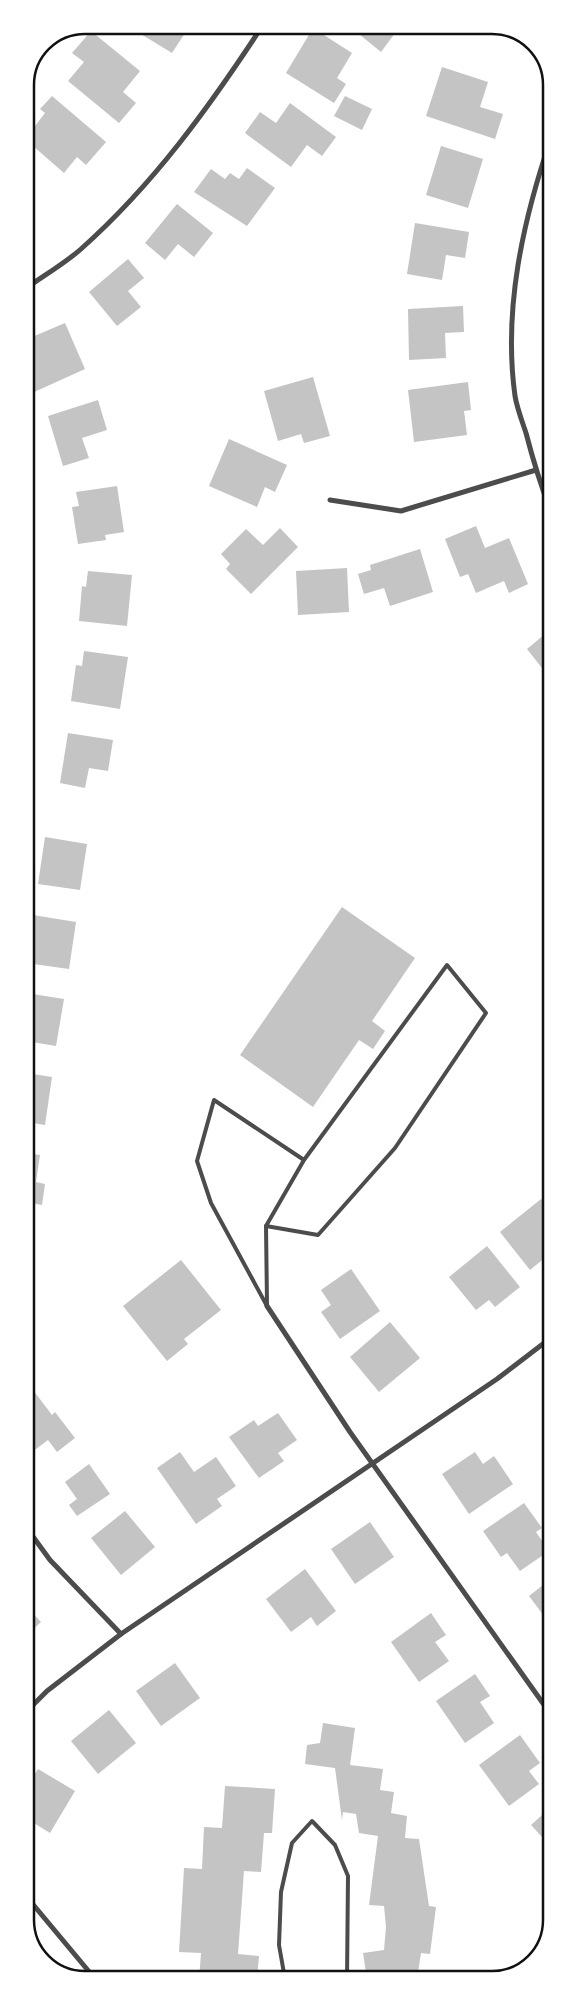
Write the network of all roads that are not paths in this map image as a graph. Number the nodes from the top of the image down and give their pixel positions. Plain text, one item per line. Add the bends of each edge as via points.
1 (257, 34) edge
2 (543, 160) edge
3 (34, 283) edge
4 (536, 470) junction
5 (543, 490) edge
6 (330, 500) dead end
7 (304, 1160) junction
8 (266, 1226) junction
9 (267, 1306) junction
10 (543, 1344) edge
11 (373, 1465) junction
12 (34, 1539) edge
13 (121, 1634) junction
14 (543, 1703) edge
15 (34, 1704) edge
16 (34, 1906) edge
17 (88, 1971) edge
18 (284, 1971) edge
19 (347, 1971) edge

1 - 3 street via 218,95 134,197 80,250
2 - 4 street via 518,259 514,297 516,397
4 - 5 street
4 - 6 street via 401,511
7 - 8 lane
7 - 8 lane via 447,965 486,1013 395,1148 318,1234
7 - 9 lane via 214,1100 197,1161 212,1203
8 - 9 lane
9 - 11 street
10 - 11 street
11 - 13 street
11 - 14 street
12 - 13 street via 50,1560
13 - 15 street
16 - 17 street
18 - 19 lane via 279,1945 281,1892 292,1842 312,1821 335,1845 348,1876

